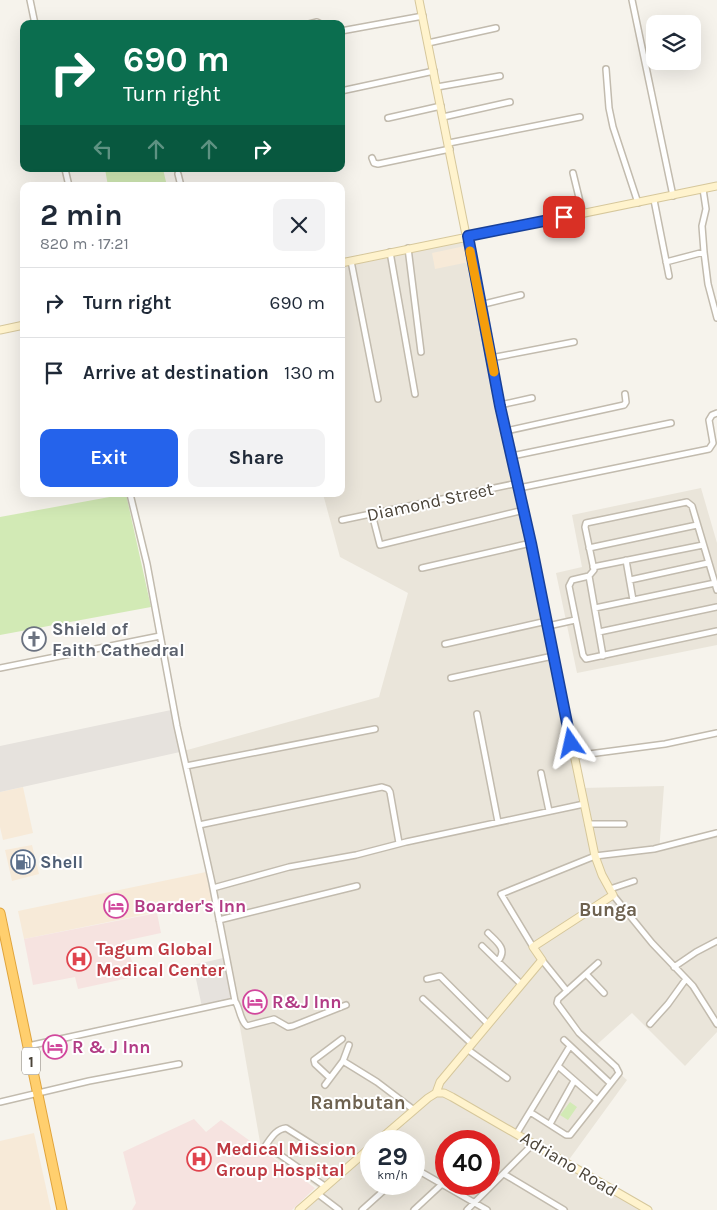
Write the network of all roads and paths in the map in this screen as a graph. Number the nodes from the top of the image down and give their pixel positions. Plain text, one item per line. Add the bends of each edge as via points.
1 (30, 0) edge
2 (419, 0) edge
3 (632, 0) edge
4 (423, 16) junction
5 (34, 20) edge
6 (496, 28) dead end
7 (345, 30) edge
8 (428, 44) junction
9 (606, 69) dead end
10 (434, 72) junction
11 (500, 76) dead end
12 (437, 87) junction
13 (345, 90) edge
14 (510, 102) dead end
15 (441, 106) junction
16 (443, 117) junction
17 (580, 117) dead end
18 (388, 118) dead end
19 (449, 146) junction
20 (372, 158) dead end
21 (573, 173) dead end
22 (178, 174) dead end
23 (180, 182) edge
24 (717, 186) edge
25 (703, 189) junction
26 (673, 196) junction
27 (654, 200) junction
28 (638, 203) junction
29 (583, 214) junction
30 (468, 236) junction
31 (408, 248) junction
32 (390, 252) junction
33 (704, 252) junction
34 (351, 261) junction
35 (345, 262) edge
36 (666, 262) junction
37 (669, 276) dead end
38 (521, 295) dead end
39 (480, 305) junction
40 (717, 318) edge
41 (20, 326) edge
42 (0, 330) edge
43 (574, 342) dead end
44 (421, 352) dead end
45 (491, 358) junction
46 (416, 394) dead end
47 (625, 394) dead end
48 (532, 398) dead end
49 (378, 399) dead end
50 (500, 406) junction
51 (717, 413) edge
52 (671, 423) dead end
53 (506, 432) junction
54 (512, 456) junction
55 (518, 485) junction
56 (131, 497) edge
57 (524, 510) junction
58 (372, 514) junction
59 (342, 520) dead end
60 (697, 525) junction
61 (531, 543) junction
62 (703, 545) junction
63 (589, 548) junction
64 (626, 560) junction
65 (708, 563) junction
66 (593, 567) junction
67 (422, 568) dead end
68 (589, 576) junction
69 (630, 580) junction
70 (715, 583) junction
71 (717, 590) edge
72 (633, 600) junction
73 (717, 607) edge
74 (595, 608) junction
75 (575, 620) junction
76 (547, 623) junction
77 (717, 631) edge
78 (599, 632) junction
79 (160, 636) junction
80 (445, 644) dead end
81 (553, 656) junction
82 (603, 656) junction
83 (0, 668) edge
84 (451, 678) dead end
85 (477, 714) dead end
86 (374, 729) dead end
87 (717, 733) edge
88 (574, 756) junction
89 (186, 766) junction
90 (541, 773) dead end
91 (584, 804) junction
92 (549, 811) junction
93 (498, 822) junction
94 (588, 824) junction
95 (624, 824) dead end
96 (199, 825) junction
97 (717, 832) edge
98 (400, 843) junction
99 (595, 856) junction
100 (634, 881) dead end
101 (357, 886) dead end
102 (213, 888) junction
103 (612, 892) junction
104 (0, 913) edge
105 (219, 920) junction
106 (488, 933) dead end
107 (717, 941) edge
108 (482, 946) dead end
109 (533, 947) junction
110 (542, 960) junction
111 (498, 961) junction
112 (598, 963) dead end
113 (674, 967) junction
114 (586, 974) junction
115 (427, 979) dead end
116 (686, 979) junction
117 (522, 984) junction
118 (568, 991) junction
119 (604, 993) dead end
120 (423, 999) dead end
121 (235, 1001) junction
122 (346, 1006) dead end
123 (488, 1024) junction
124 (650, 1024) dead end
125 (717, 1024) edge
126 (342, 1039) dead end
127 (564, 1040) dead end
128 (349, 1045) dead end
129 (28, 1046) junction
130 (469, 1046) junction
131 (570, 1046) junction
132 (343, 1061) junction
133 (180, 1064) dead end
134 (558, 1066) junction
135 (330, 1078) junction
136 (507, 1078) dead end
137 (574, 1081) junction
138 (610, 1083) junction
139 (325, 1085) dead end
140 (38, 1093) junction
141 (436, 1093) junction
142 (596, 1100) junction
143 (0, 1102) edge
144 (414, 1110) junction
145 (530, 1112) junction
146 (550, 1124) junction
147 (391, 1130) edge
148 (517, 1134) junction
149 (534, 1143) junction
150 (316, 1148) dead end
151 (360, 1157) edge
152 (504, 1174) junction
153 (326, 1187) junction
154 (435, 1190) edge
155 (318, 1194) junction
156 (379, 1195) edge
157 (462, 1195) edge
158 (475, 1202) junction
159 (62, 1210) edge
160 (300, 1210) edge
161 (339, 1210) edge
162 (362, 1210) edge
163 (414, 1210) edge
164 (467, 1210) edge
165 (487, 1210) edge
166 (564, 1210) edge
167 (648, 1210) edge

1 - 5 street
2 - 4 street
3 - 26 street
4 - 7 street
4 - 8 street
6 - 8 street
8 - 10 street
9 - 28 street via 613,127
10 - 12 street
10 - 13 street
11 - 12 street
12 - 15 street
14 - 16 street
15 - 16 street
15 - 18 street
16 - 19 street
17 - 19 street
19 - 20 street via 378,164
19 - 30 street
21 - 29 street
22 - 23 street
24 - 25 street
25 - 26 street
25 - 33 street via 706,209 702,226
26 - 27 street
27 - 28 street
27 - 36 street
28 - 29 street
29 - 30 street
30 - 31 street
30 - 39 street
31 - 32 street
31 - 44 street
32 - 34 street
32 - 46 street
33 - 36 street
33 - 40 street
34 - 35 street
34 - 49 street
36 - 37 street
38 - 39 street
39 - 45 street
41 - 42 street
43 - 45 street
45 - 50 street
47 - 53 street via 624,405
48 - 50 street
50 - 53 street
51 - 55 street, Diamond Street via 709,420 713,443 709,449
52 - 54 street
53 - 54 street
54 - 55 street
55 - 57 street
55 - 58 street, Diamond Street
56 - 79 street
57 - 58 street via 380,545
57 - 61 street
58 - 59 street, Diamond Street
60 - 62 street
60 - 63 street
60 - 63 street via 692,506 687,502 588,522 585,527
61 - 67 street
61 - 76 street
62 - 64 street
62 - 65 street
63 - 66 street
64 - 66 street
64 - 69 street
65 - 69 street
65 - 70 street
66 - 68 street
68 - 74 street
68 - 75 street via 570,583
69 - 72 street
70 - 71 street
70 - 72 street
72 - 74 street
73 - 78 street
74 - 78 street
75 - 76 street
75 - 82 street via 584,657
76 - 80 street
76 - 81 street
77 - 82 street
78 - 82 street
79 - 83 street
79 - 89 street
81 - 84 street
81 - 88 street
85 - 93 street
86 - 89 street
87 - 88 street via 665,744
88 - 91 street
89 - 96 street
90 - 92 street
91 - 92 street
91 - 94 street
92 - 93 street
93 - 98 street
94 - 95 street
94 - 99 street
96 - 98 street via 382,787 390,792
96 - 102 street
97 - 99 street via 654,849
98 - 102 street via 289,867
99 - 103 street
99 - 109 street via 501,894
100 - 103 street
101 - 105 street
102 - 105 street
103 - 109 street
103 - 113 street
104 - 129 highway, 1
105 - 121 street
106 - 111 street via 502,951
107 - 113 street
108 - 111 street
109 - 110 street
110 - 117 street
110 - 118 street
111 - 117 street
112 - 114 street
113 - 116 street
114 - 118 street
114 - 119 street
115 - 123 street via 440,976
116 - 124 street
116 - 125 street
117 - 123 street
118 - 138 street via 558,999 557,1005 584,1038 618,1068 619,1073
120 - 130 street
121 - 122 street via 247,1026 274,1019 288,1027
121 - 129 street
123 - 130 street
126 - 135 street via 314,1060
127 - 131 street
128 - 132 street
129 - 140 highway, 1
130 - 136 street
130 - 141 street via 440,1082
131 - 134 street
131 - 138 street
132 - 135 street
132 - 144 street
133 - 140 street
134 - 137 street
134 - 145 street
135 - 139 street
137 - 142 street
137 - 146 street
138 - 142 street
140 - 143 street
140 - 159 highway, 1
141 - 144 street
141 - 148 street, Adriano Road via 448,1094
142 - 146 street via 571,1135
144 - 147 street
145 - 146 street
145 - 148 street
148 - 149 street, Adriano Road
149 - 152 street
149 - 167 street, Adriano Road
150 - 153 street via 286,1128 276,1131 266,1145
151 - 153 street
152 - 158 street
152 - 166 street
153 - 155 street
154 - 163 street
155 - 160 street
155 - 161 street
156 - 162 street
157 - 158 street
158 - 164 street
158 - 165 street

